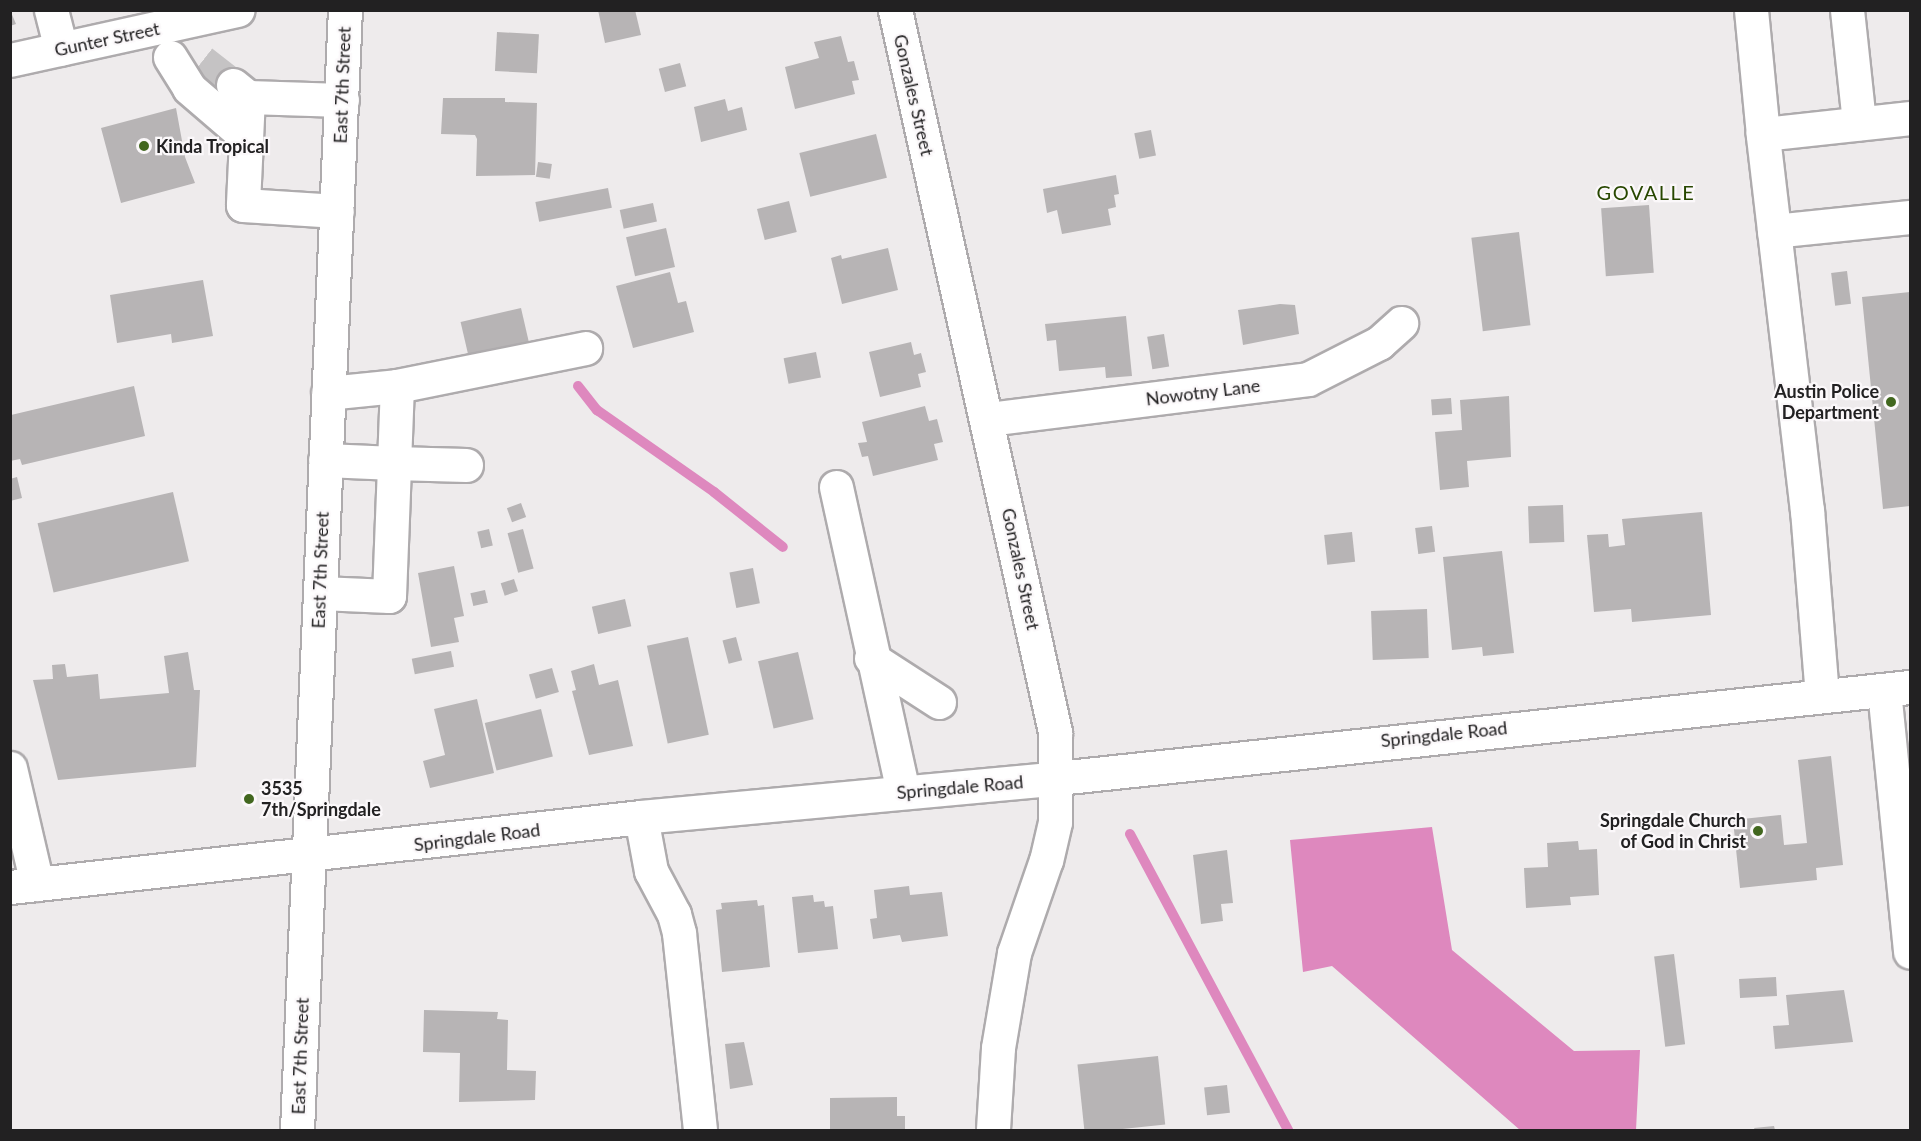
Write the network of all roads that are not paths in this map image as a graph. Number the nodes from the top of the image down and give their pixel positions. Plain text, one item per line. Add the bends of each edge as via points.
1 (51, 10) edge
2 (345, 10) edge
3 (895, 10) edge
4 (1751, 10) edge
5 (1847, 10) edge
6 (231, 11) edge
7 (178, 48) junction
8 (61, 49) junction
9 (10, 60) edge
10 (342, 100) junction
11 (1911, 118) edge
12 (1859, 123) junction
13 (1763, 134) junction
14 (245, 136) junction
15 (337, 212) junction
16 (1911, 217) edge
17 (1774, 231) junction
18 (1401, 322) dead end
19 (585, 348) dead end
20 (397, 386) junction
21 (328, 393) junction
22 (988, 419) junction
23 (325, 460) junction
24 (394, 463) junction
25 (466, 465) dead end
26 (836, 487) dead end
27 (320, 592) junction
28 (871, 658) junction
29 (1898, 688) edge
30 (1822, 696) junction
31 (939, 702) dead end
32 (10, 768) edge
33 (1058, 778) junction
34 (903, 792) junction
35 (641, 817) junction
36 (307, 857) junction
37 (24, 885) edge
38 (1911, 952) edge
39 (297, 1131) edge
40 (700, 1131) edge
41 (993, 1131) edge

1 - 8 main road
2 - 10 main road, East 7th Street
3 - 22 main road, Gonzales Street
4 - 13 main road
5 - 12 main road
6 - 7 main road, Gunter Street
7 - 8 main road, Gunter Street
7 - 14 main road via 189,88
8 - 9 main road, Gunter Street
10 - 14 main road via 240,91
10 - 15 main road, East 7th Street
11 - 12 main road
12 - 13 main road
13 - 17 main road
14 - 15 main road via 243,205
15 - 21 main road, East 7th Street
16 - 17 main road
17 - 30 main road via 1807,511
18 - 22 main road, Nowotny Lane via 1379,343 1308,379
19 - 20 main road
20 - 21 main road
20 - 24 main road
21 - 23 main road, East 7th Street
22 - 33 main road, Gonzales Street via 1055,732
23 - 24 main road
23 - 27 main road, East 7th Street
24 - 25 main road
24 - 27 main road via 389,596
26 - 28 main road
27 - 36 main road, East 7th Street
28 - 31 main road
28 - 34 main road
29 - 30 main road, Springdale Road
29 - 38 main road
30 - 33 main road, Springdale Road
32 - 37 main road
33 - 34 main road, Springdale Road
33 - 41 main road, Gonzales Street via 1055,822 1046,860 1014,953 998,1048
34 - 35 main road, Springdale Road
35 - 36 main road, Springdale Road
35 - 40 main road via 651,871 674,914 679,933
36 - 37 main road, Springdale Road
36 - 39 main road, East 7th Street

